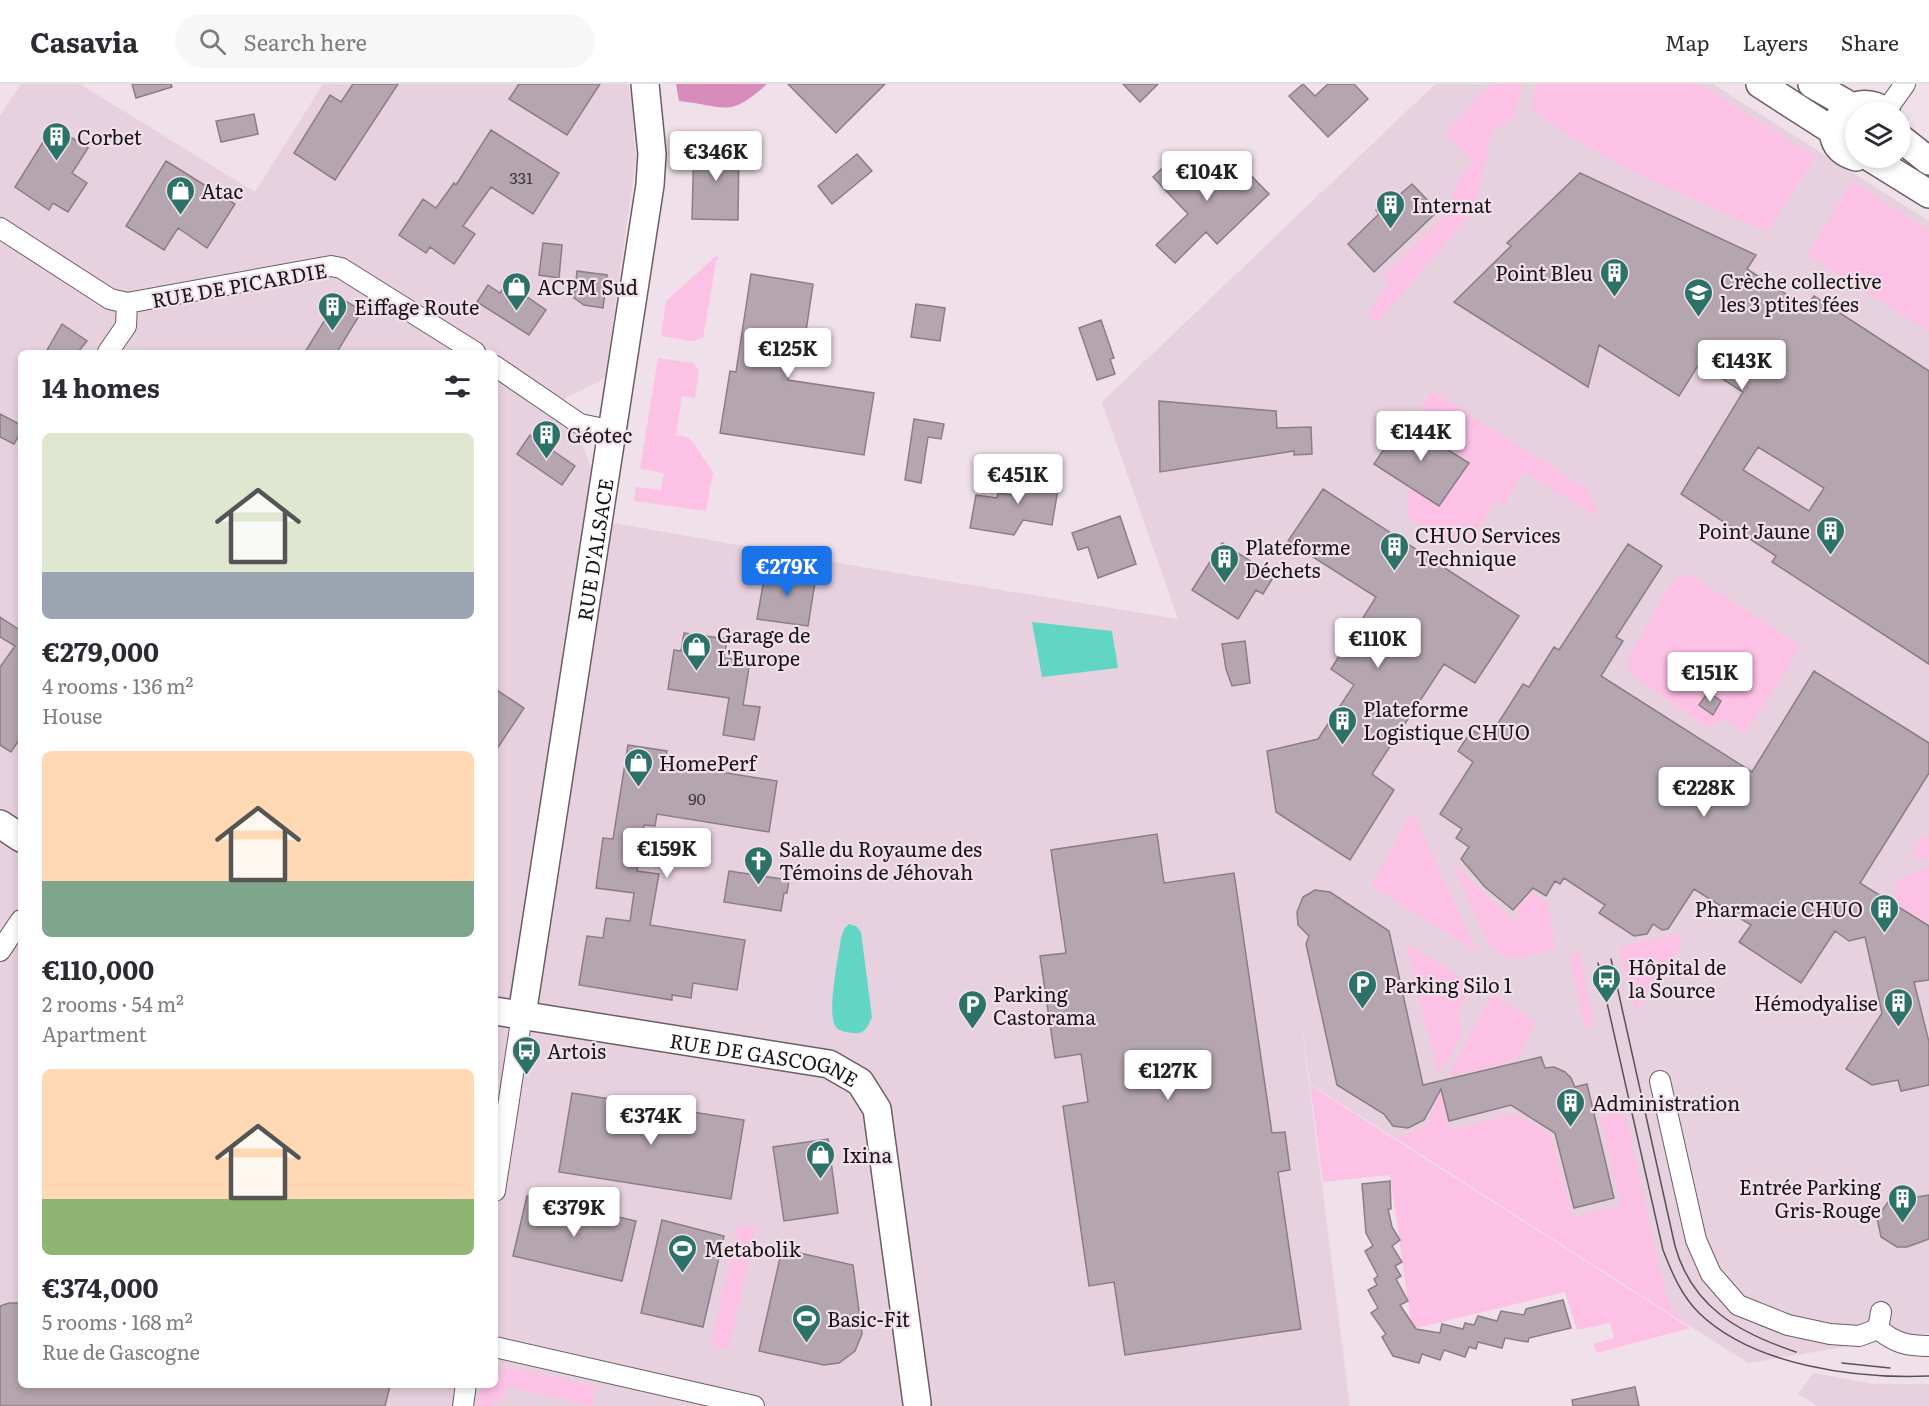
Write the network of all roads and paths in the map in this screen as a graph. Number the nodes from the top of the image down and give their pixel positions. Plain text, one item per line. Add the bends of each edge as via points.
1 (645, 84) edge
2 (1760, 84) edge
3 (1812, 84) edge
4 (1905, 84) edge
5 (1892, 102) edge
6 (1845, 103) edge
7 (1845, 106) edge
8 (1833, 131) junction
9 (1911, 147) edge
10 (1845, 150) edge
11 (1929, 161) edge
12 (1887, 168) edge
13 (1929, 194) edge
14 (0, 228) edge
15 (127, 303) junction
16 (109, 350) edge
17 (472, 350) edge
18 (498, 368) edge
19 (613, 430) junction
20 (0, 824) edge
21 (18, 836) edge
22 (18, 924) edge
23 (0, 951) edge
24 (498, 1011) edge
25 (522, 1015) junction
26 (1660, 1081) dead end
27 (498, 1171) edge
28 (1929, 1346) edge
29 (498, 1348) edge
30 (465, 1388) edge
31 (917, 1405) edge
32 (463, 1406) edge
33 (754, 1406) edge

1 - 19 street, RUE D'ALSACE via 652,154 650,185
2 - 8 street
3 - 6 street
4 - 5 street
7 - 8 street via 1836,115
8 - 10 street via 1838,146
9 - 11 street
12 - 13 street
14 - 15 street, RUE DE PICARDIE via 110,299
15 - 16 street via 126,326
15 - 17 street, RUE DE PICARDIE via 331,266 351,272
18 - 19 street via 580,424
19 - 25 street, RUE D'ALSACE
20 - 21 street
22 - 23 street
24 - 25 street, RUE DE GASCOGNE
25 - 27 street
25 - 31 street, RUE DE GASCOGNE via 829,1064 860,1082 877,1109
26 - 28 street via 1694,1232 1711,1274 1738,1305 1788,1325 1830,1334 1859,1335 1880,1321 1893,1342
29 - 33 street
30 - 32 street

